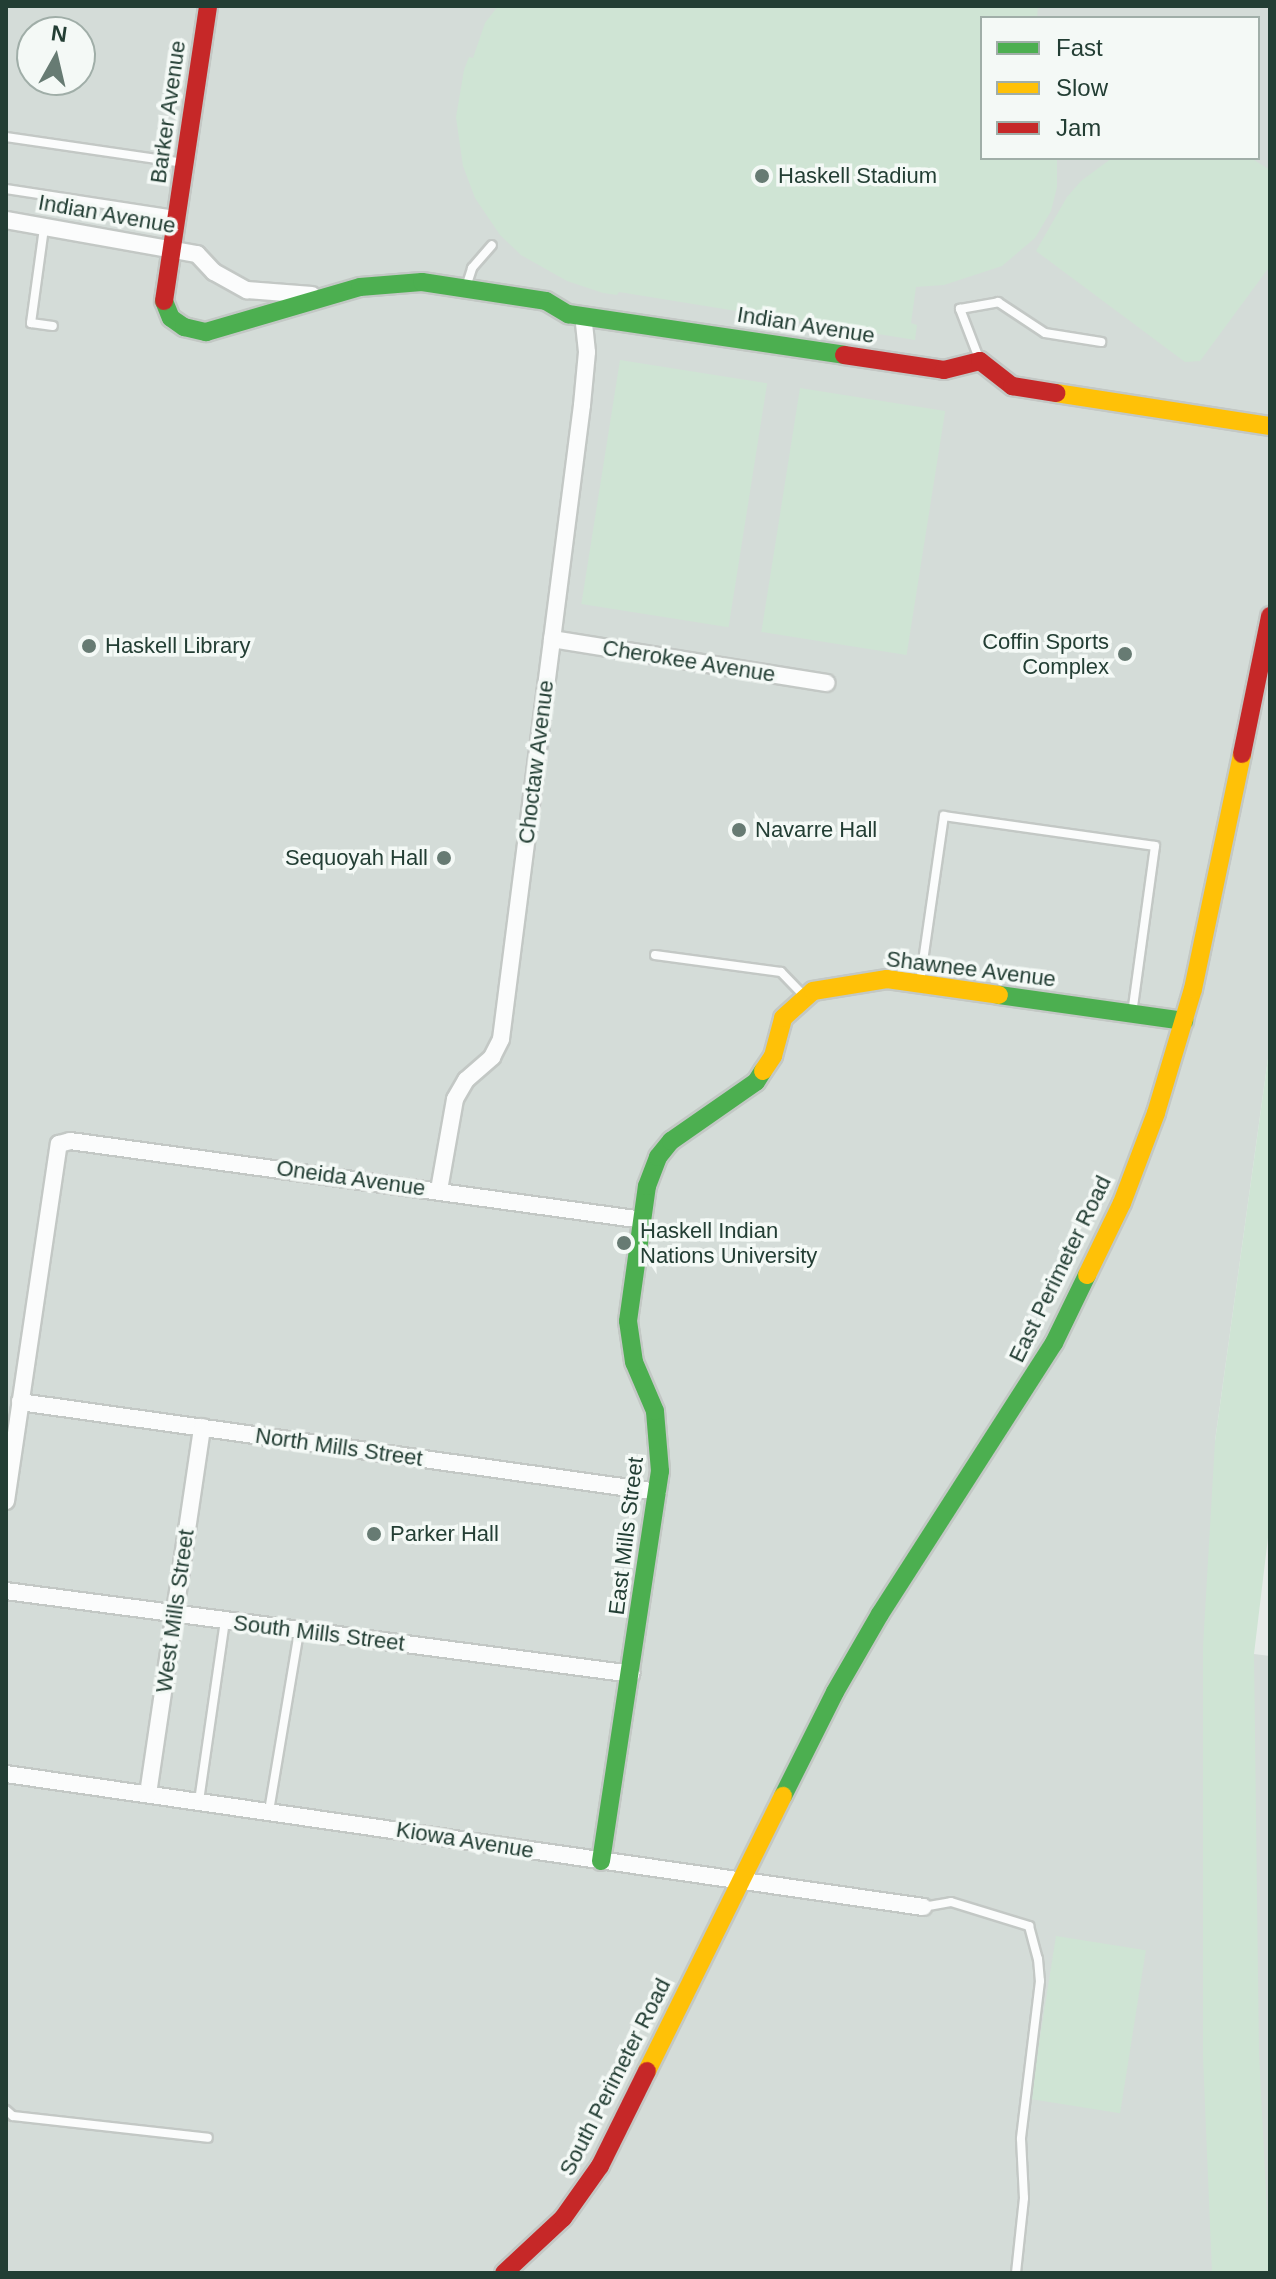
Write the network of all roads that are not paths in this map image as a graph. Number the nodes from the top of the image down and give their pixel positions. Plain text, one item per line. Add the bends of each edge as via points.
1 (208, 6) edge
2 (6, 137) edge
3 (185, 163) junction
4 (6, 189) edge
5 (177, 215) junction
6 (6, 220) edge
7 (44, 228) junction
8 (492, 245) dead end
9 (172, 249) junction
10 (466, 288) junction
11 (330, 295) junction
12 (583, 316) junction
13 (171, 318) joint
14 (53, 326) dead end
15 (1101, 342) dead end
16 (980, 361) junction
17 (1270, 426) edge
18 (1270, 616) edge
19 (552, 639) junction
20 (826, 683) dead end
21 (655, 955) dead end
22 (920, 984) junction
23 (804, 996) junction
24 (1132, 1013) junction
25 (1184, 1021) junction
26 (439, 1190) junction
27 (643, 1220) junction
28 (20, 1402) junction
29 (202, 1427) junction
30 (658, 1492) junction
31 (6, 1501) edge
32 (6, 1591) edge
33 (174, 1613) junction
34 (225, 1620) junction
35 (300, 1630) junction
36 (632, 1674) junction
37 (6, 1774) edge
38 (148, 1794) junction
39 (199, 1801) junction
40 (269, 1811) junction
41 (601, 1861) junction
42 (740, 1881) junction
43 (923, 1907) joint
44 (6, 2110) edge
45 (208, 2138) dead end
46 (504, 2273) edge
47 (1016, 2273) edge

1 - 3 street, Barker Avenue
2 - 3 lane
3 - 5 street, Barker Avenue
4 - 5 lane
5 - 9 street, Barker Avenue
6 - 7 street, Indian Avenue
7 - 9 street, Indian Avenue
7 - 14 lane via 31,323
8 - 10 lane via 472,268
9 - 11 street, Indian Avenue via 197,254 214,272 247,290
9 - 13 street, Barker Avenue via 164,304
10 - 11 street, Indian Avenue via 402,281
10 - 12 street, Indian Avenue via 546,301
11 - 13 street, Indian Avenue via 206,332
12 - 16 street, Indian Avenue via 944,370
12 - 19 street, Choctaw Avenue via 587,352 582,405
15 - 16 lane via 1045,333 998,302 960,309
16 - 17 street via 1012,386
18 - 25 street, East Perimeter Road
19 - 20 street, Cherokee Avenue
19 - 26 street, Choctaw Avenue via 501,1039 455,1099
21 - 23 lane via 781,972
22 - 23 street, Shawnee Avenue via 887,979
22 - 24 street, Shawnee Avenue
22 - 24 lane via 944,816 1155,846
23 - 27 street via 783,1018 773,1056 756,1082 671,1141 658,1157
24 - 25 street, Shawnee Avenue
25 - 42 street, East Perimeter Road via 1122,1203 1054,1343 873,1627
26 - 27 street, Oneida Avenue
26 - 28 street, Oneida Avenue via 70,1141 59,1144
27 - 30 street, East Mills Street via 629,1342 655,1411
28 - 29 street, North Mills Street
28 - 31 street
29 - 30 street, North Mills Street
29 - 33 street, West Mills Street
30 - 36 street, East Mills Street
32 - 33 street, South Mills Street
33 - 34 street, South Mills Street
33 - 38 street, West Mills Street
34 - 35 street, South Mills Street
34 - 39 lane
35 - 36 street, South Mills Street
35 - 40 lane
36 - 41 street, East Mills Street
37 - 38 street, Kiowa Avenue
38 - 39 street, Kiowa Avenue
39 - 40 street, Kiowa Avenue
40 - 41 street, Kiowa Avenue
41 - 42 street, Kiowa Avenue
42 - 43 street, Kiowa Avenue
42 - 46 street, South Perimeter Road via 589,2185 563,2218
43 - 47 lane via 951,1902 1029,1926 1038,1959 1040,1981 1021,2139 1024,2198
44 - 45 lane via 13,2116

